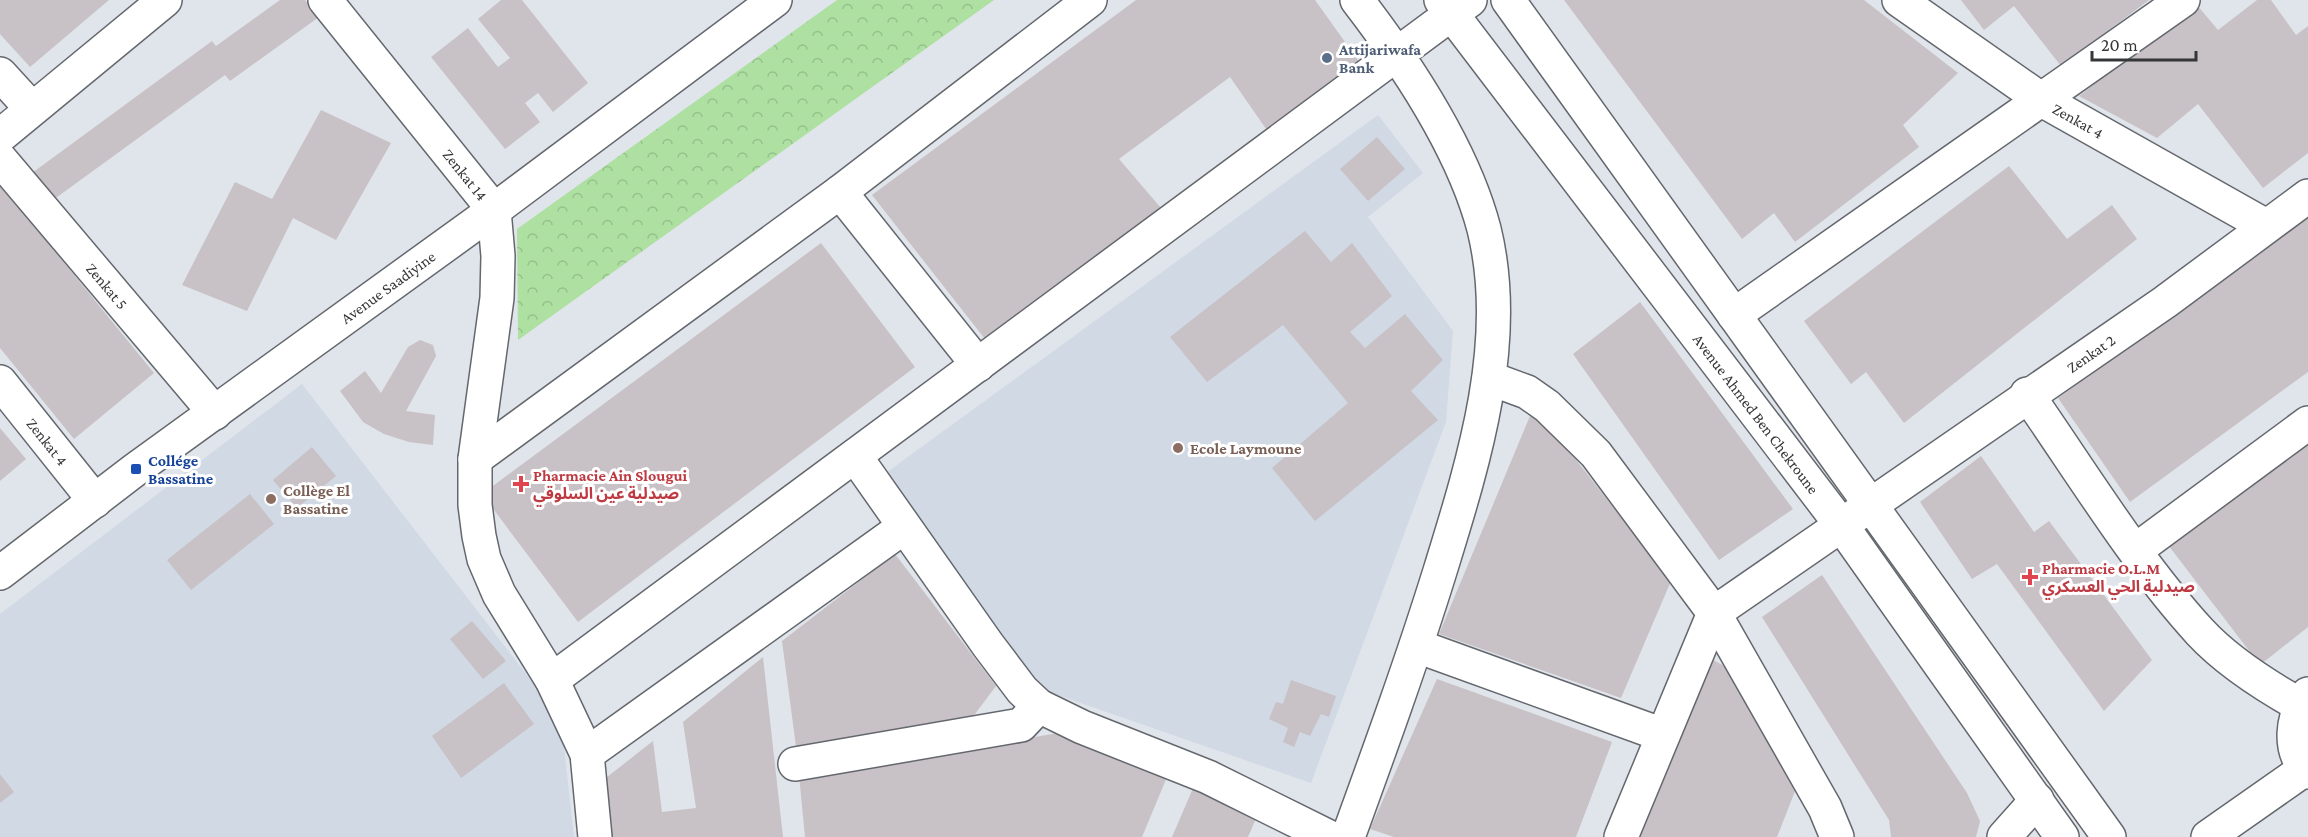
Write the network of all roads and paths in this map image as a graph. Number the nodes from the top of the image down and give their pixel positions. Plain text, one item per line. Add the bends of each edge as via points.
1 (165, 0) edge
2 (325, 0) edge
3 (775, 0) edge
4 (1090, 0) edge
5 (1508, 0) edge
6 (1899, 0) edge
7 (2182, 0) edge
8 (1361, 4) edge
9 (1454, 5) edge
10 (1397, 55) junction
11 (0, 74) edge
12 (2042, 100) junction
13 (32, 109) junction
14 (0, 136) edge
15 (0, 159) edge
16 (840, 192) junction
17 (2308, 196) edge
18 (494, 210) junction
19 (2266, 225) junction
20 (1734, 315) junction
21 (978, 365) junction
22 (1488, 378) junction
23 (0, 382) edge
24 (2028, 394) junction
25 (216, 413) junction
26 (2308, 423) edge
27 (855, 456) junction
28 (475, 459) junction
29 (95, 501) junction
30 (1872, 505) junction
31 (1842, 526) junction
32 (904, 527) junction
33 (2136, 550) junction
34 (0, 573) edge
35 (1714, 614) junction
36 (1417, 646) junction
37 (552, 681) junction
38 (2304, 699) edge
39 (1039, 706) junction
40 (1663, 735) junction
41 (587, 754) junction
42 (795, 764) dead end
43 (2306, 770) edge
44 (2037, 800) junction
45 (1825, 827) edge
46 (595, 837) edge
47 (1329, 837) edge
48 (1348, 837) edge
49 (1621, 837) edge
50 (2004, 837) edge
51 (2062, 837) edge
52 (2109, 837) edge
53 (2208, 837) edge

1 - 13 street
2 - 18 street, Zenkat 14
3 - 18 street, Avenue Saadiyine
4 - 16 street
5 - 20 street
6 - 12 street, Zenkat 4
7 - 12 street
8 - 10 street
9 - 10 street
9 - 31 street, Avenue Ahmed Ben Chekroune
10 - 21 street
10 - 22 street via 1443,131 1476,202 1494,293
11 - 13 street
12 - 19 street, Zenkat 4
12 - 20 street
13 - 14 street
15 - 25 street, Zenkat 5
16 - 21 street
16 - 28 street
17 - 19 street, Zenkat 2
18 - 25 street, Avenue Saadiyine
18 - 28 street, Zenkat 14 via 497,298
19 - 24 street, Zenkat 2 via 2165,302
20 - 30 street
21 - 27 street
22 - 35 street via 1527,393 1547,406 1596,454
22 - 36 street via 1453,528
23 - 29 street, Zenkat 4
24 - 30 street, Zenkat 2
24 - 33 street
25 - 29 street, Avenue Saadiyine
26 - 33 street
27 - 32 street
27 - 37 street
28 - 37 street, Zenkat 14 via 475,506 484,560 499,594
29 - 34 street, Avenue Saadiyine
30 - 31 street, Zenkat 2
30 - 52 street
31 - 35 street, Zenkat 2
31 - 44 street, Avenue Ahmed Ben Chekroune
32 - 39 street via 1000,661
32 - 41 street
33 - 38 street via 2202,633 2234,661
35 - 40 street
35 - 45 street
36 - 40 street
36 - 48 street
37 - 41 street, Zenkat 14
38 - 43 street via 2294,726 2295,749
39 - 42 street via 1020,725
39 - 47 street via 1208,777
40 - 49 street
41 - 46 street
43 - 53 street
44 - 50 street
44 - 51 street, Avenue Ahmed Ben Chekroune

